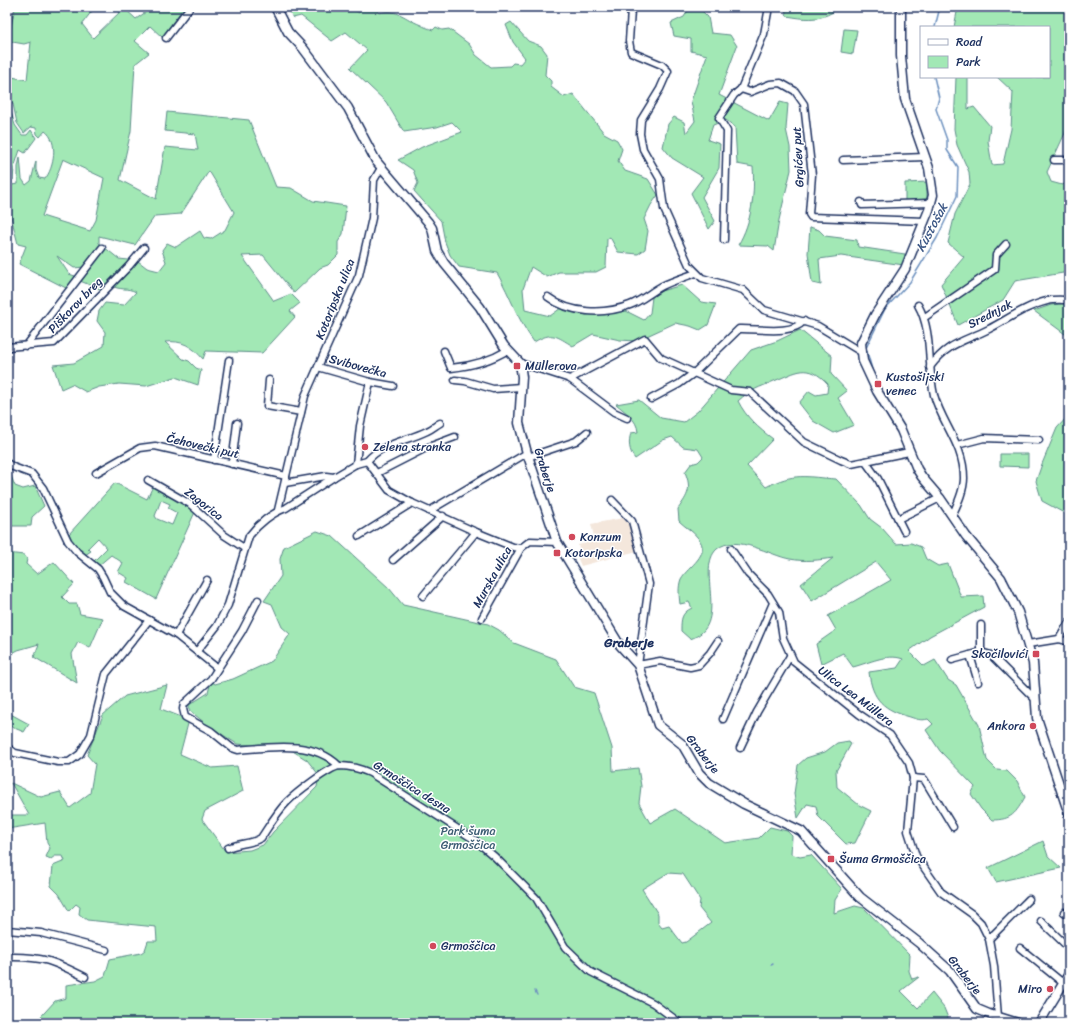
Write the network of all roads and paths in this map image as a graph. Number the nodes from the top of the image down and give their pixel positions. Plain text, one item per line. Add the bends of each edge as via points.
1 (190, 7) edge
2 (275, 7) edge
3 (617, 7) edge
4 (638, 7) edge
5 (769, 7) edge
6 (901, 7) edge
7 (630, 10) junction
8 (166, 38) dead end
9 (741, 89) junction
10 (925, 157) junction
11 (843, 160) dead end
12 (1054, 160) dead end
13 (1069, 160) edge
14 (381, 168) junction
15 (861, 202) dead end
16 (931, 203) junction
17 (925, 221) junction
18 (724, 240) dead end
19 (1006, 244) dead end
20 (102, 248) dead end
21 (144, 248) dead end
22 (696, 273) junction
23 (548, 297) dead end
24 (1069, 300) edge
25 (918, 305) dead end
26 (925, 317) junction
27 (804, 321) junction
28 (26, 346) junction
29 (7, 347) edge
30 (508, 350) junction
31 (444, 351) dead end
32 (862, 352) junction
33 (228, 360) dead end
34 (520, 363) junction
35 (318, 367) junction
36 (930, 367) junction
37 (694, 373) junction
38 (570, 379) junction
39 (269, 380) dead end
40 (455, 380) dead end
41 (370, 382) junction
42 (393, 386) dead end
43 (521, 387) junction
44 (651, 399) dead end
45 (301, 412) junction
46 (627, 418) dead end
47 (237, 423) dead end
48 (440, 423) dead end
49 (587, 432) dead end
50 (455, 437) dead end
51 (1039, 440) dead end
52 (957, 445) junction
53 (909, 452) junction
54 (528, 455) junction
55 (214, 460) junction
56 (367, 461) junction
57 (865, 461) junction
58 (7, 463) edge
59 (232, 464) junction
60 (356, 464) junction
61 (96, 473) dead end
62 (377, 473) junction
63 (286, 476) junction
64 (334, 477) junction
65 (148, 480) dead end
66 (285, 483) junction
67 (940, 498) junction
68 (612, 500) dead end
69 (412, 503) junction
70 (278, 510) junction
71 (429, 511) junction
72 (443, 516) junction
73 (952, 516) junction
74 (898, 519) junction
75 (904, 531) dead end
76 (476, 532) junction
77 (359, 536) dead end
78 (557, 542) junction
79 (244, 548) junction
80 (521, 548) junction
81 (731, 549) dead end
82 (393, 560) dead end
83 (207, 580) dead end
84 (423, 596) dead end
85 (258, 600) dead end
86 (773, 603) junction
87 (482, 618) dead end
88 (149, 620) junction
89 (1069, 622) edge
90 (981, 625) dead end
91 (176, 635) junction
92 (1059, 639) junction
93 (718, 641) dead end
94 (1069, 642) edge
95 (1028, 644) junction
96 (197, 651) junction
97 (982, 652) junction
98 (970, 655) junction
99 (790, 656) junction
100 (952, 660) dead end
101 (638, 665) junction
102 (217, 668) junction
103 (978, 682) dead end
104 (1035, 699) junction
105 (723, 719) dead end
106 (7, 747) edge
107 (740, 748) dead end
108 (339, 766) junction
109 (913, 778) junction
110 (1069, 814) edge
111 (953, 827) dead end
112 (228, 848) dead end
113 (1029, 899) dead end
114 (1041, 921) dead end
115 (7, 930) edge
116 (989, 939) junction
117 (1020, 948) dead end
118 (1069, 948) edge
119 (106, 950) dead end
120 (7, 957) edge
121 (1069, 974) edge
122 (85, 977) dead end
123 (1063, 983) junction
124 (998, 1017) junction
125 (680, 1023) edge
126 (1018, 1023) edge
127 (1039, 1023) edge

1 - 8 street
2 - 14 street via 288,32 348,108
3 - 7 street
4 - 7 street
5 - 9 street via 764,34
6 - 10 street via 901,56 905,99
7 - 22 street via 631,52 662,65 668,71 642,120 641,144 660,178 664,209 689,265
9 - 17 street, Grgićev put via 750,92 780,83 791,88 802,100 806,111 812,175 809,214 811,217
9 - 18 street via 719,118 727,131
10 - 11 street
10 - 16 street via 932,184
12 - 13 street
14 - 30 street via 428,222 432,228 434,244 444,263 480,307
14 - 35 street, Kotoripska ulica via 374,180 372,218 359,275
15 - 16 street via 862,205
16 - 17 street
17 - 32 street via 904,269 861,342
19 - 26 street via 996,255 995,269
20 - 28 street
21 - 28 street, Piškorov breg via 61,337 51,344
22 - 23 street via 663,286 630,305 606,310 586,312 559,305
22 - 27 street via 713,282 743,290 764,310
24 - 36 street, Srednjak via 1048,300 1019,311 988,329 953,344 939,355
25 - 26 street
26 - 36 street
27 - 32 street
27 - 37 street via 799,326 769,331 739,329
28 - 29 street, Piškorov breg
30 - 31 street via 483,362 451,368
30 - 34 street
32 - 53 street via 872,381 901,430
33 - 55 street
34 - 38 street
34 - 43 street, Graberje
35 - 41 street, Svibovečka
35 - 45 street, Kotoripska ulica
36 - 52 street via 935,396
37 - 38 street via 661,358 645,339
37 - 44 street
37 - 57 street via 732,390 750,392 804,442 851,464
38 - 46 street via 614,412
39 - 45 street via 267,406
40 - 43 street via 493,389
41 - 42 street, Svibovečka
41 - 60 street via 360,426
43 - 54 street, Graberje via 519,423
45 - 63 street, Kotoripska ulica
47 - 59 street
48 - 56 street via 426,432 405,438 383,449
49 - 54 street via 576,441
50 - 62 street via 426,448
51 - 52 street via 984,438
52 - 73 street via 964,479
53 - 57 street
53 - 67 street via 922,477
54 - 71 street
54 - 78 street, Graberje
55 - 59 street, Čehovečki put
55 - 61 street, Čehovečki put via 155,446 140,448
56 - 60 street
56 - 62 street
57 - 74 street via 878,479
58 - 88 street via 13,468 32,474 43,488 68,541 98,569 110,592 124,606
59 - 63 street, Čehovečki put
60 - 64 street
62 - 69 street via 389,490
63 - 66 street, Kotoripska ulica
64 - 66 street
64 - 70 street via 286,508
65 - 79 street, Zagorica via 190,504 224,535
66 - 70 street, Kotoripska ulica
67 - 73 street
67 - 74 street
68 - 101 street via 632,521 649,584
69 - 71 street
69 - 77 street
70 - 79 street via 256,526
71 - 72 street
72 - 76 street
72 - 82 street
73 - 95 street via 1001,578 1018,612
74 - 75 street
76 - 80 street
76 - 84 street
78 - 80 street via 530,541
78 - 101 street, Graberje via 619,644
79 - 96 street via 228,605 217,626
80 - 87 street, Murska ulica
81 - 86 street, Ulica Lea Müllera
83 - 91 street
85 - 102 street via 242,631
86 - 99 street, Ulica Lea Müllera via 779,612 783,638
86 - 105 street
88 - 91 street
88 - 106 street via 106,674 91,735 80,754 69,762 58,762 15,753
89 - 92 street
90 - 97 street
91 - 96 street
92 - 94 street
92 - 95 street
93 - 101 street via 699,665 690,668 660,661
95 - 104 street via 1033,663
96 - 102 street
97 - 98 street
97 - 104 street via 991,654
98 - 100 street
98 - 103 street
99 - 107 street
99 - 109 street, Ulica Lea Müllera via 800,669 890,735 909,763
101 - 124 street, Graberje via 658,725 682,744 699,773 744,804 800,831 860,896 943,964 977,1009
102 - 108 street via 211,679 184,704 185,717 238,750 296,747 331,758
104 - 110 street via 1040,730
108 - 112 street via 286,803 261,838
108 - 125 street, Grmoščica desna via 351,767 370,774 475,840 507,867 536,898 559,938 578,962 601,978 653,1003
109 - 111 street via 924,779
109 - 116 street, Ulica Lea Müllera via 908,831 916,856 941,892 972,914 981,923
113 - 116 street
114 - 118 street
115 - 119 street via 41,933
116 - 124 street, Ulica Lea Müllera
117 - 123 street
120 - 122 street via 34,956 55,962
121 - 123 street
123 - 127 street
124 - 126 street, Graberje

